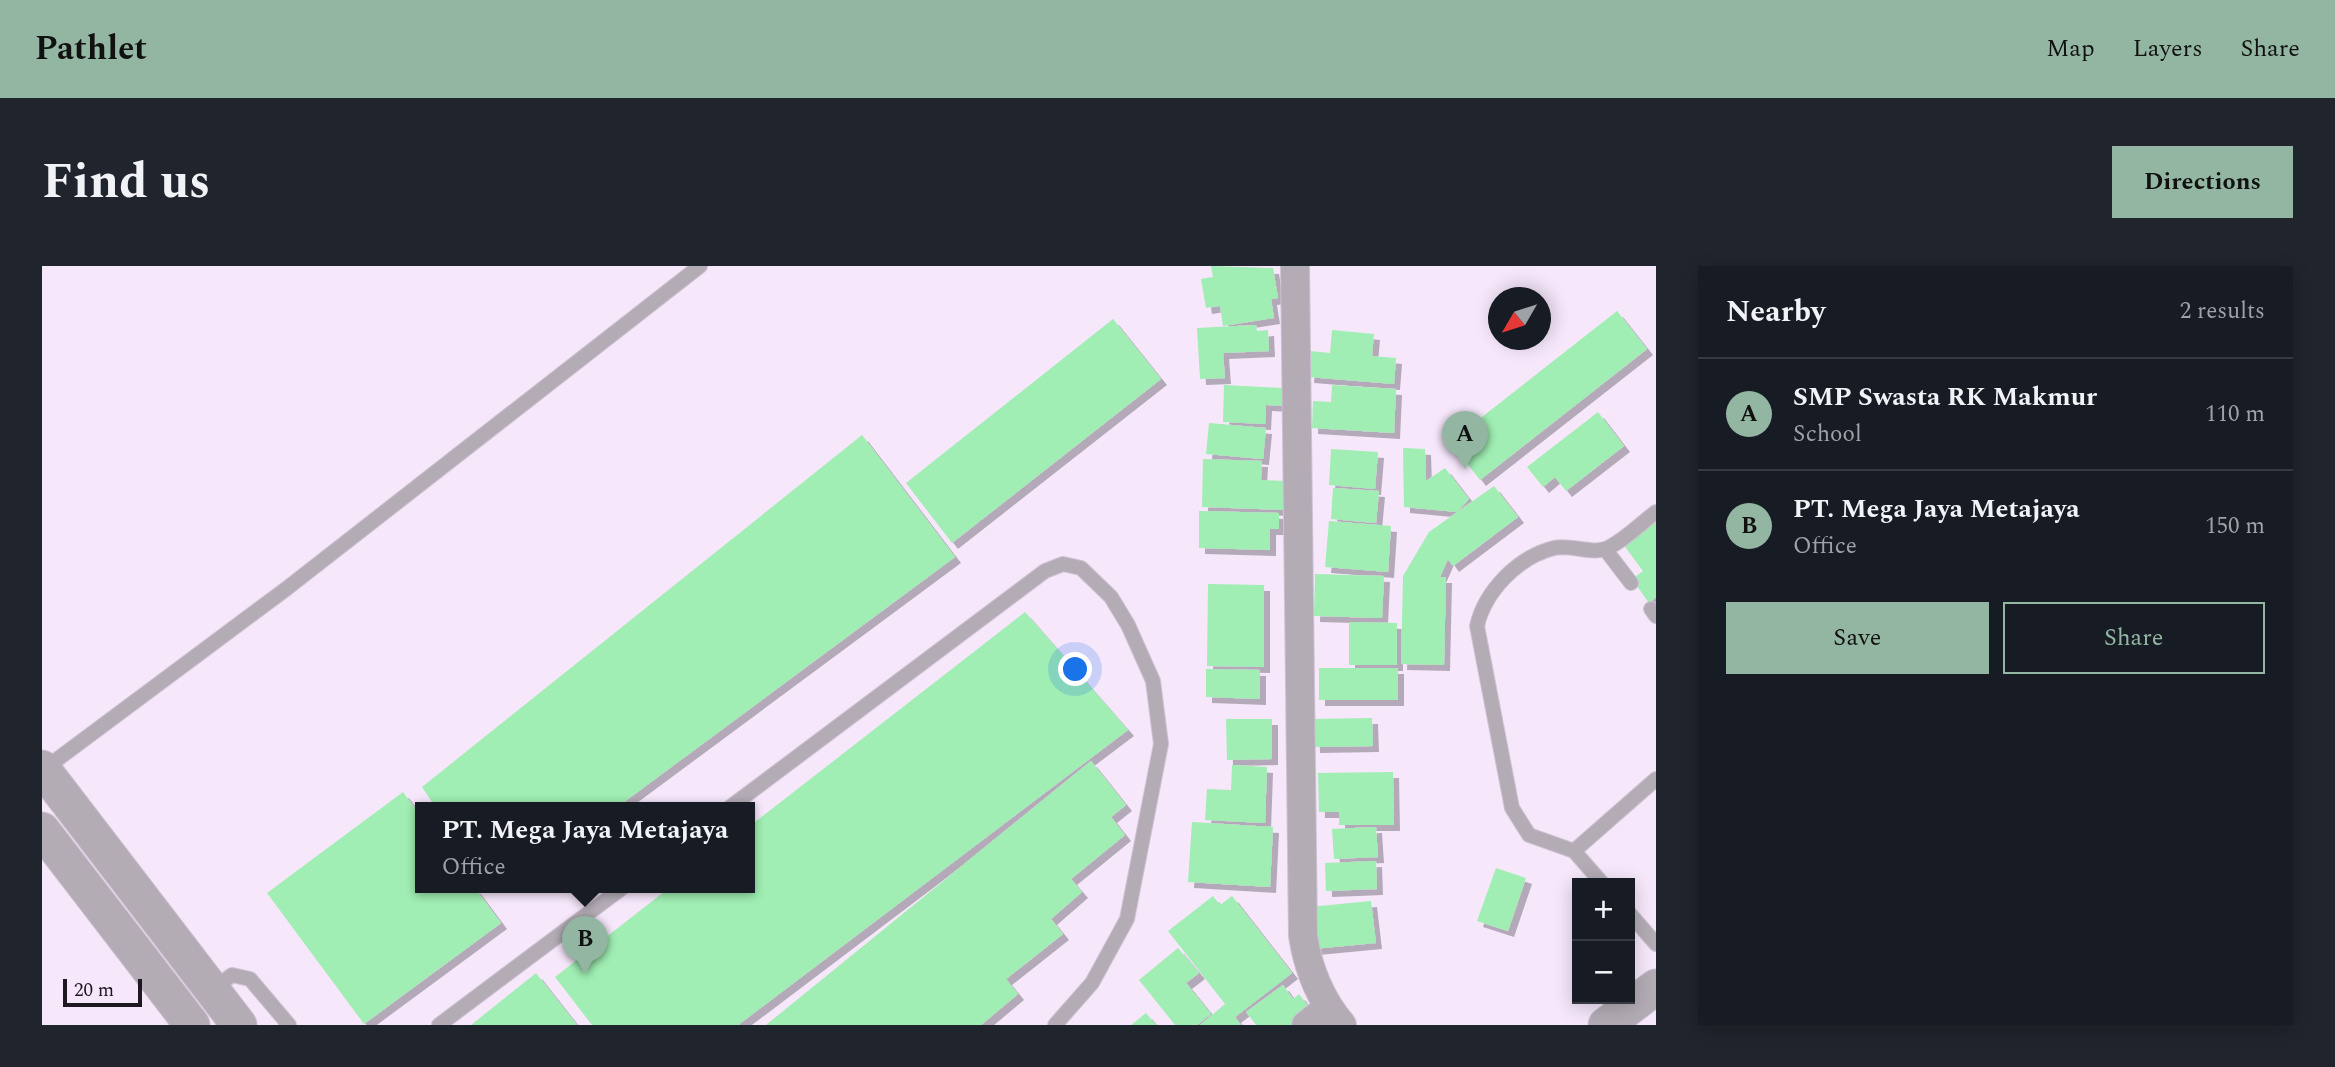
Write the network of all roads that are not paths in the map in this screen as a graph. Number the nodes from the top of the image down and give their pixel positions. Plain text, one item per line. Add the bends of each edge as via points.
1 (700, 266) edge
2 (1295, 266) edge
3 (1656, 512) edge
4 (1605, 549) junction
5 (1631, 583) dead end
6 (43, 769) edge
7 (1656, 779) edge
8 (737, 802) edge
9 (42, 830) edge
10 (1574, 851) junction
11 (1598, 878) edge
12 (615, 893) edge
13 (1635, 920) edge
14 (1656, 944) edge
15 (1656, 987) edge
16 (212, 989) junction
17 (1335, 1016) edge
18 (192, 1025) edge
19 (239, 1025) edge
20 (289, 1025) edge
21 (439, 1025) edge
22 (1055, 1025) edge
23 (1306, 1025) edge
24 (1606, 1025) edge

1 - 6 lane via 286,589
2 - 17 street via 1303,936 1306,956
3 - 4 lane
4 - 5 lane
4 - 10 lane via 1555,548 1529,560 1491,593 1477,626 1512,807 1529,835
6 - 16 street
7 - 10 lane
8 - 22 lane via 1045,571 1063,564 1081,568 1111,597 1128,625 1153,681 1161,744 1127,919 1091,983
9 - 18 street
10 - 11 lane
12 - 21 lane
13 - 14 lane
15 - 24 street
16 - 19 street
16 - 20 lane via 232,975 250,979
17 - 23 street

